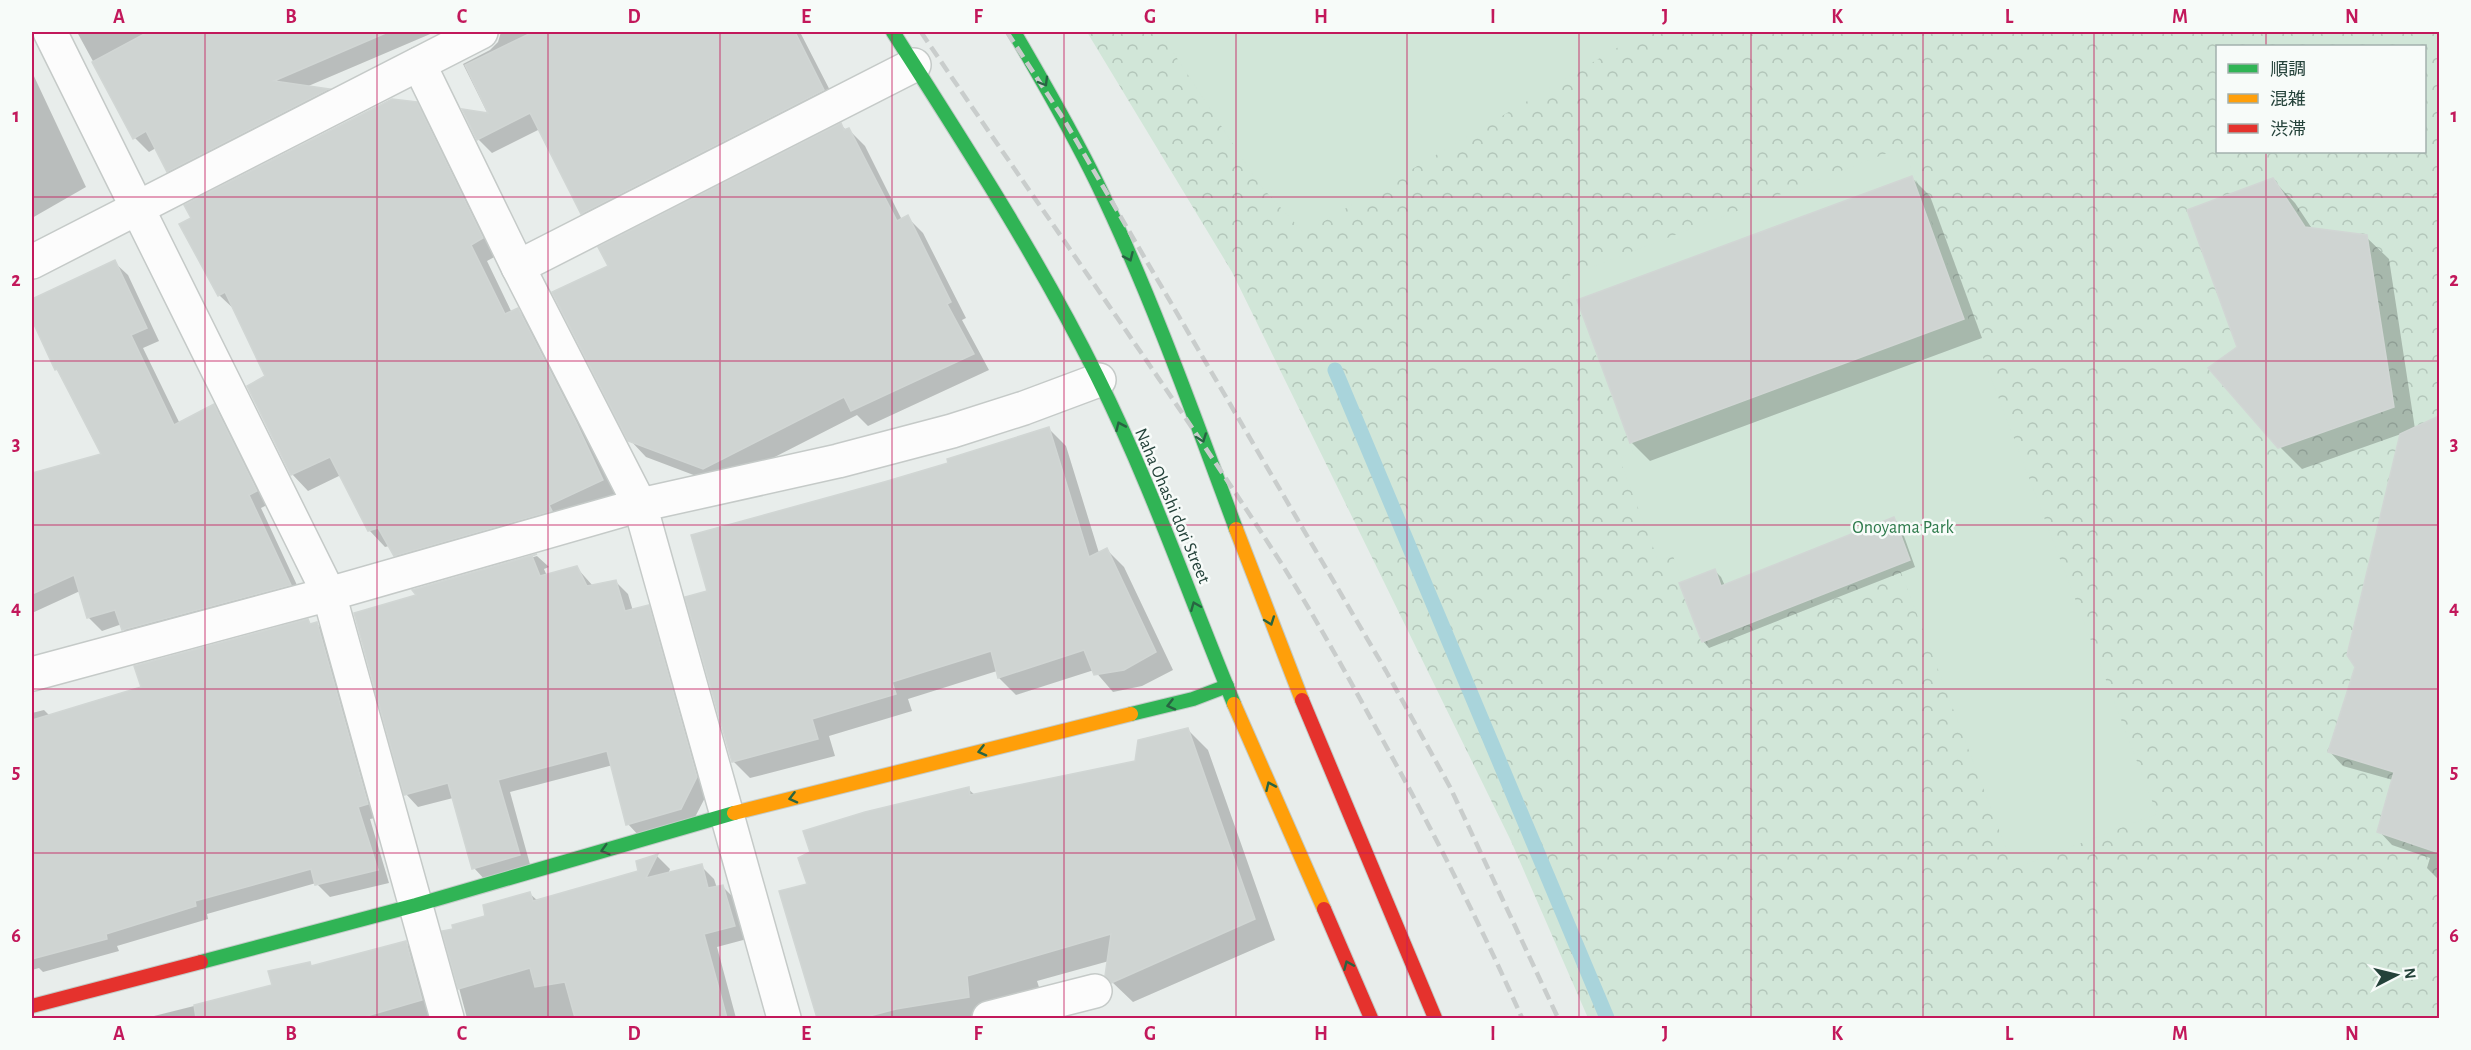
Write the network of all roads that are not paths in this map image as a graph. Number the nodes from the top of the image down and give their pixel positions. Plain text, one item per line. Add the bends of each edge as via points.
1 (50, 32) edge
2 (481, 32) edge
3 (893, 32) edge
4 (1014, 32) edge
5 (419, 64) junction
6 (914, 65) junction
7 (136, 207) junction
8 (32, 262) edge
9 (518, 267) junction
10 (1099, 380) junction
11 (640, 505) junction
12 (329, 594) junction
13 (32, 674) edge
14 (1227, 686) junction
15 (728, 814) junction
16 (416, 905) junction
17 (32, 1005) edge
18 (447, 1018) edge
19 (784, 1018) edge
20 (989, 1018) edge
21 (1085, 1018) edge
22 (1371, 1018) edge
23 (1435, 1018) edge

1 - 7 street
2 - 5 street
3 - 6 main road, Naha Ohashi dori Street
4 -> 23 main road via 1098,185 1170,352 1283,655
5 - 7 street
5 - 9 street
6 - 9 street
6 - 10 main road, Naha Ohashi dori Street via 1000,199
7 - 8 street
7 - 12 street
9 - 11 street
10 - 11 street via 952,431
14 -> 10 main road, Naha Ohashi dori Street
11 - 12 street
11 - 15 street
12 - 13 street
12 - 16 street
14 -> 15 main road via 1193,699
22 -> 14 main road, Naha Ohashi dori Street
15 -> 16 main road
15 - 19 street
16 - 17 main road
16 - 18 street
20 - 21 street via 1095,991

